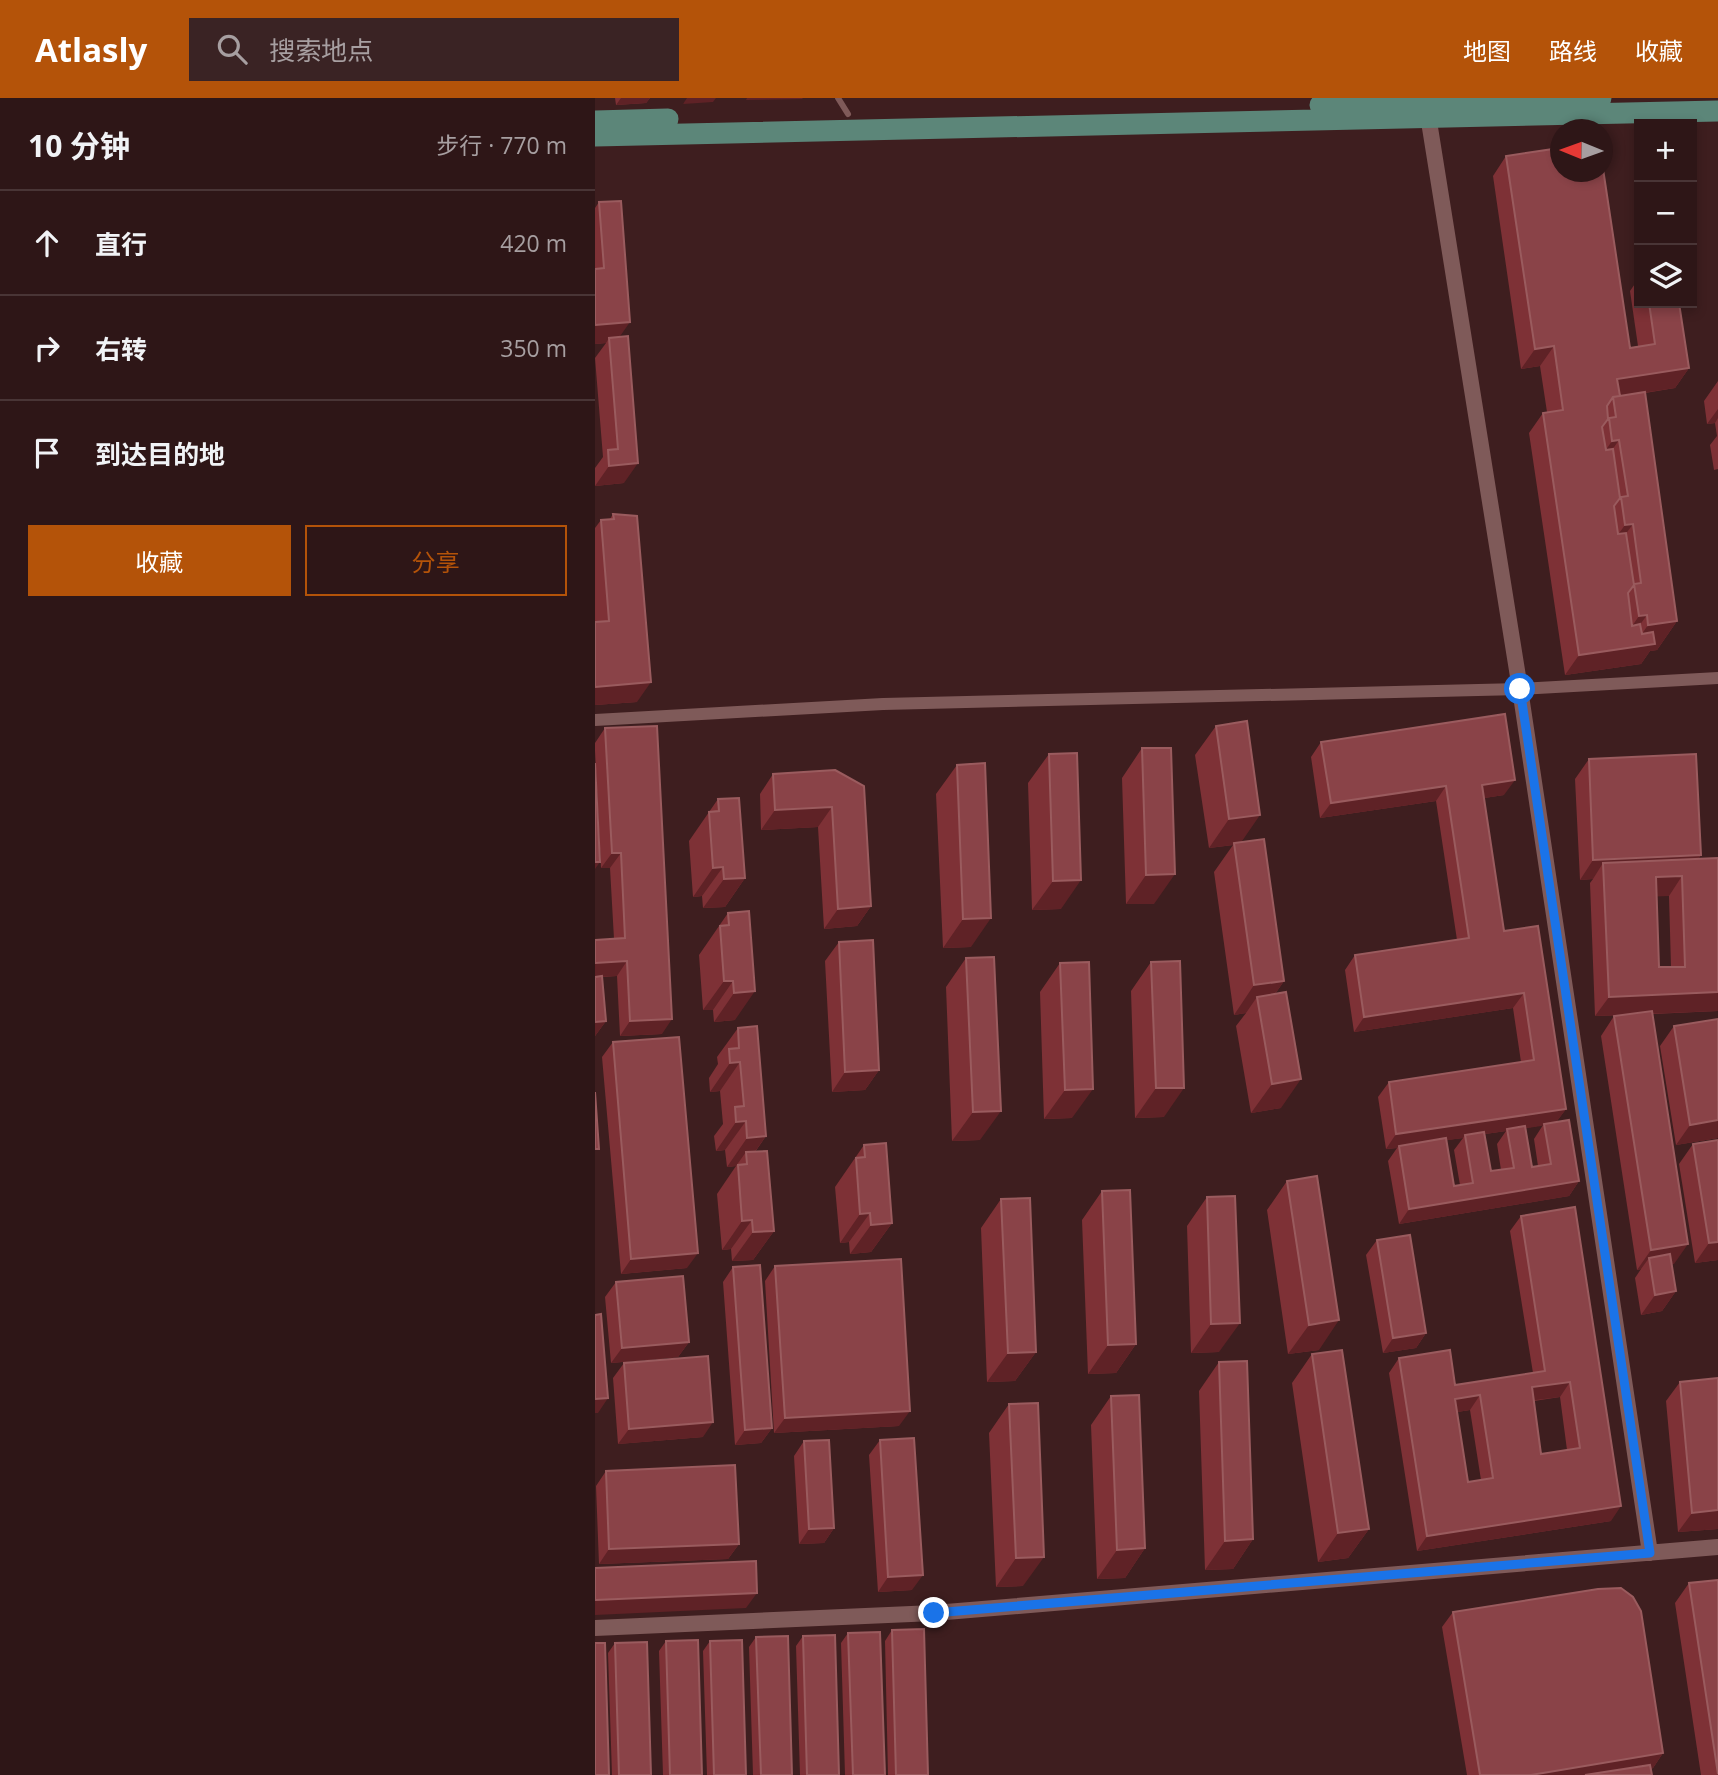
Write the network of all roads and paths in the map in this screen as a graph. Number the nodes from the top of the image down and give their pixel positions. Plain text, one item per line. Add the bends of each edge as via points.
1 (1601, 98) edge
2 (843, 106) edge
3 (1427, 111) junction
4 (1718, 111) edge
5 (595, 121) edge
6 (595, 135) edge
7 (1718, 678) edge
8 (1520, 689) junction
9 (595, 720) edge
10 (1718, 1547) edge
11 (1650, 1553) junction
12 (595, 1628) edge

1 - 3 main road
2 - 3 main road
2 - 5 main road
3 - 4 main road
3 - 6 main road
3 - 8 street
7 - 8 street
8 - 9 street via 883,704
8 - 11 street
10 - 11 street
11 - 12 street via 934,1613

